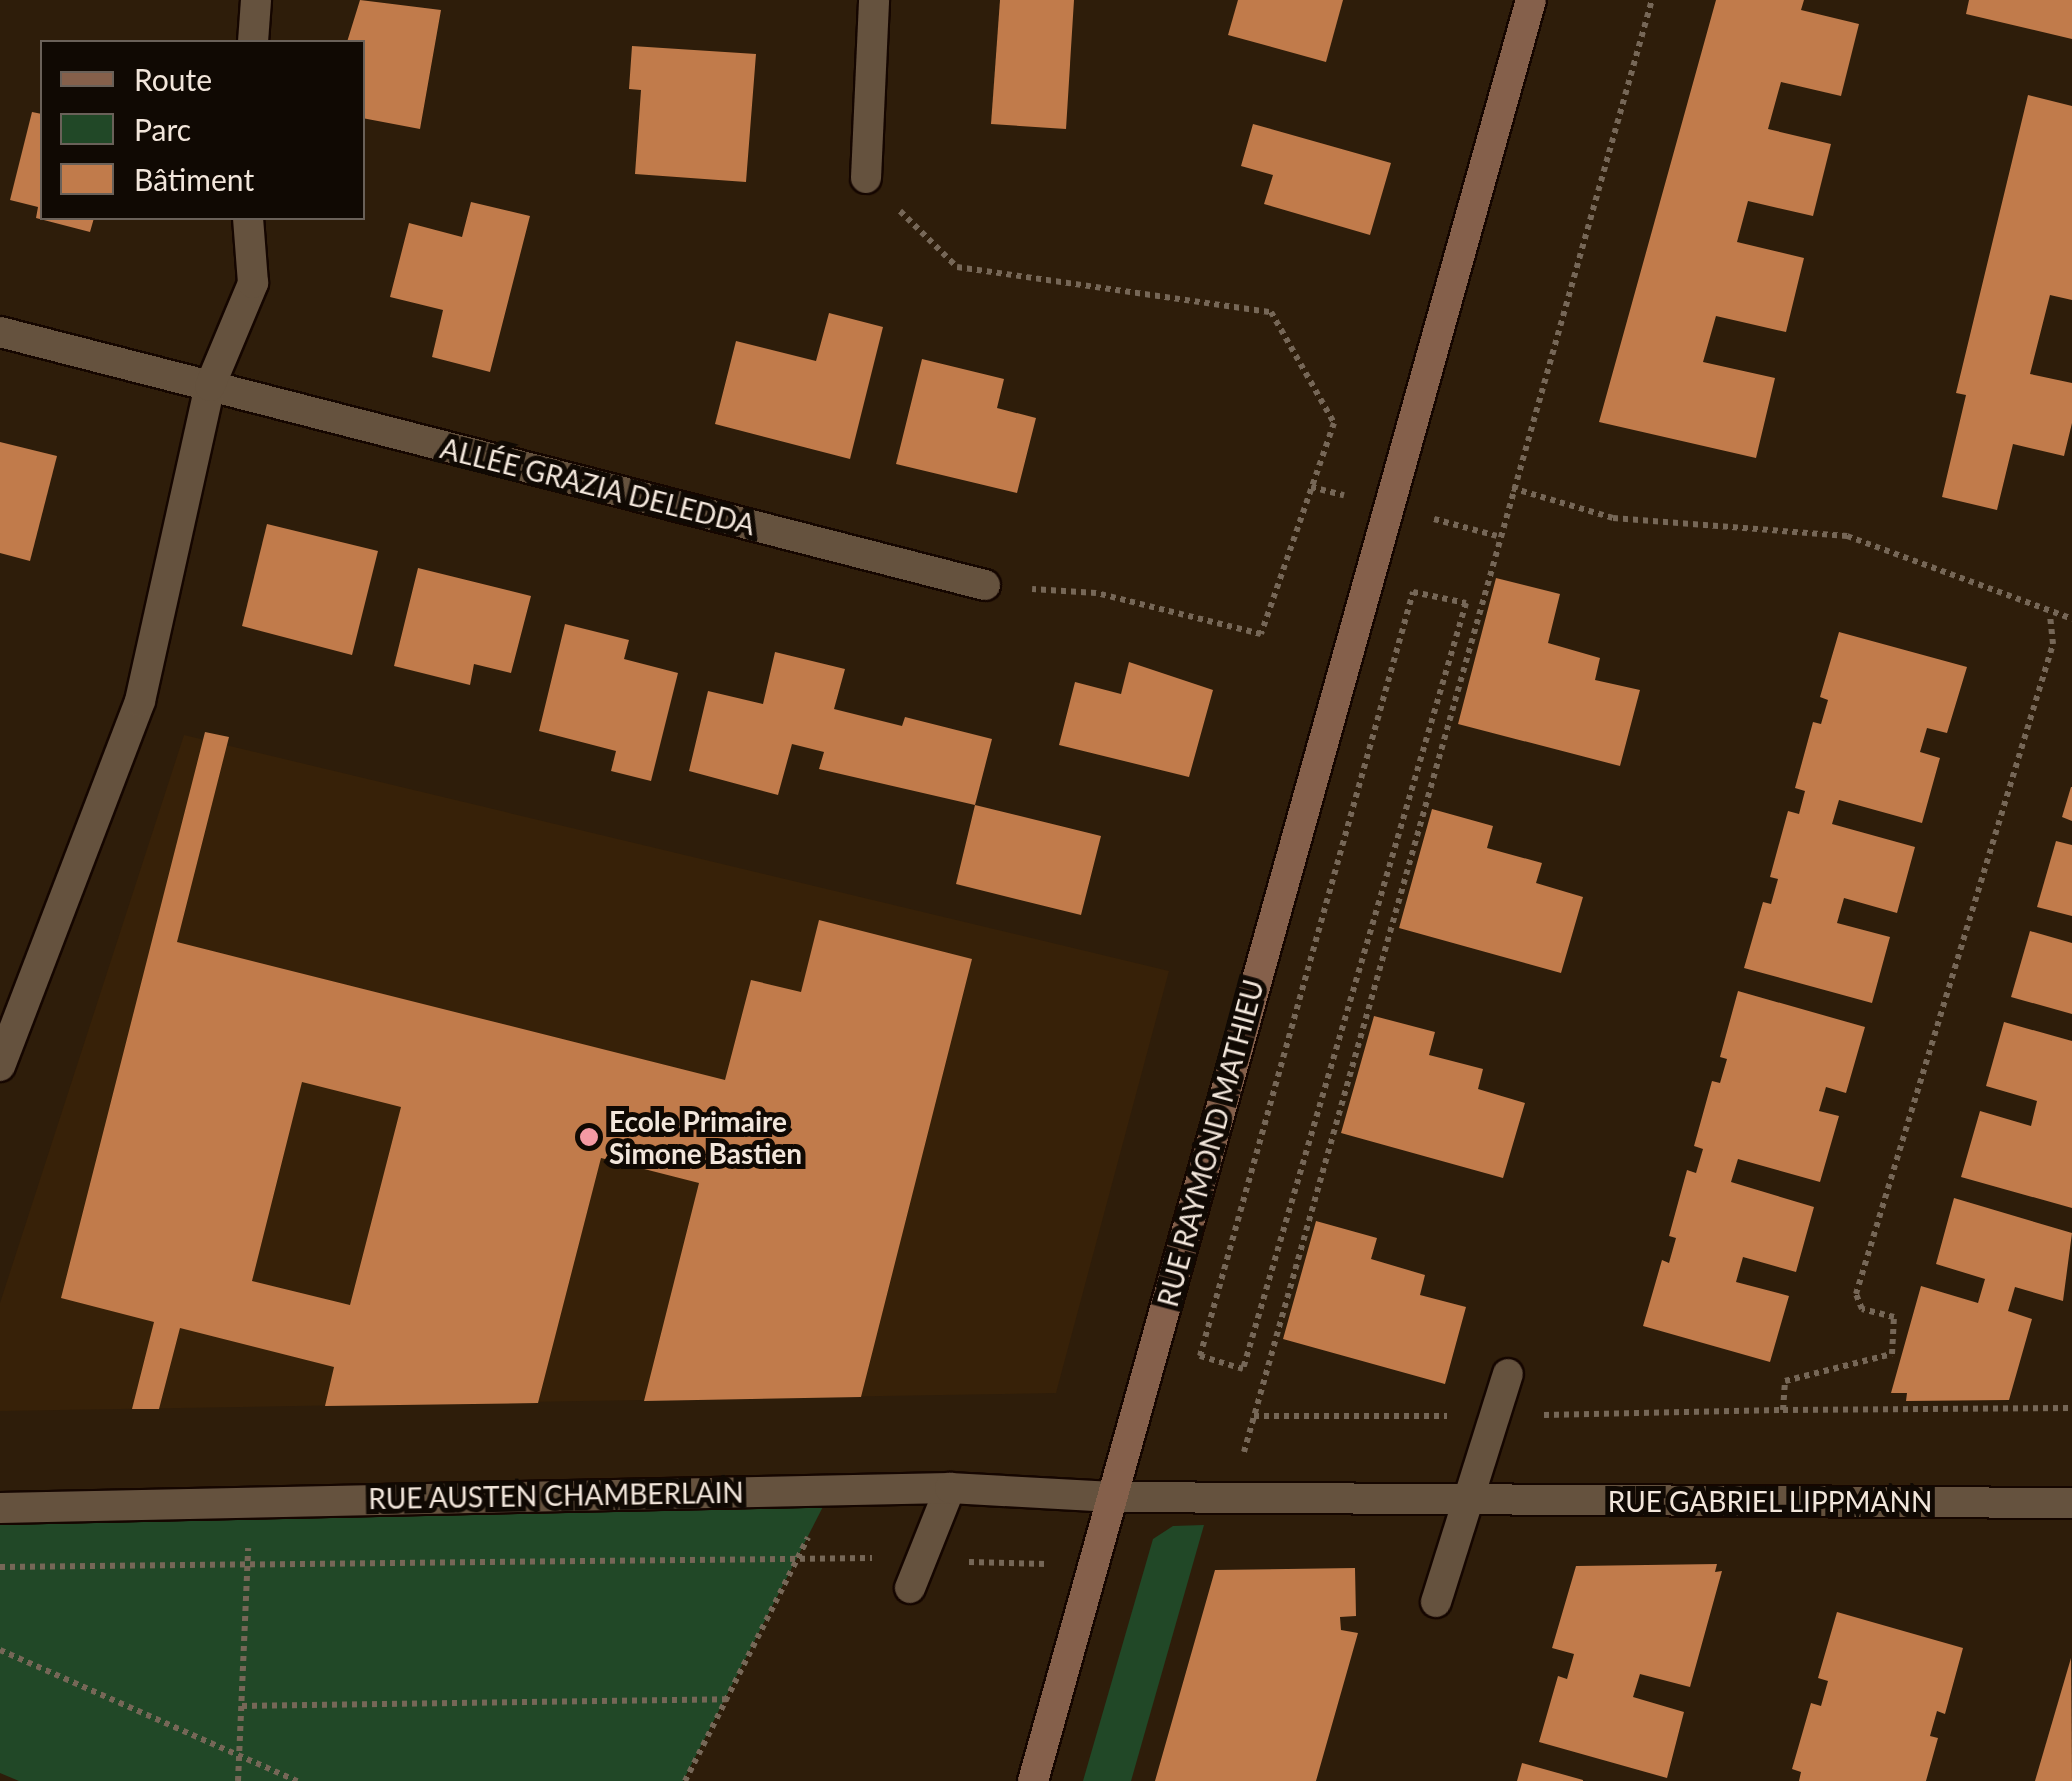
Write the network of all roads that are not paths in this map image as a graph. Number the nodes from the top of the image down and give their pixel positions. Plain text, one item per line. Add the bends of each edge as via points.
1 (256, 0) edge
2 (874, 0) edge
3 (1531, 0) edge
4 (254, 40) edge
5 (866, 178) road end
6 (248, 220) edge
7 (0, 332) edge
8 (210, 386) junction
9 (986, 586) road end
10 (0, 1066) edge
11 (1508, 1374) dead end
12 (950, 1488) junction
13 (1113, 1496) junction
14 (1467, 1498) junction
15 (2072, 1503) edge
16 (0, 1508) edge
17 (915, 1574) road end
18 (1436, 1602) dead end
19 (1033, 1781) edge

1 - 4 street
2 - 5 street
3 - 13 street, RUE RAYMOND MATHIEU
6 - 8 street via 252,283
7 - 8 street, ALLÉE GRAZIA DELEDDA
8 - 9 street, ALLÉE GRAZIA DELEDDA
8 - 10 street via 140,701
11 - 14 street
12 - 13 street, RUE AUSTEN CHAMBERLAIN
12 - 16 street, RUE AUSTEN CHAMBERLAIN
12 - 17 street
13 - 14 street, RUE GABRIEL LIPPMANN
13 - 19 street, RUE RAYMOND MATHIEU
14 - 15 street, RUE GABRIEL LIPPMANN
14 - 18 street

